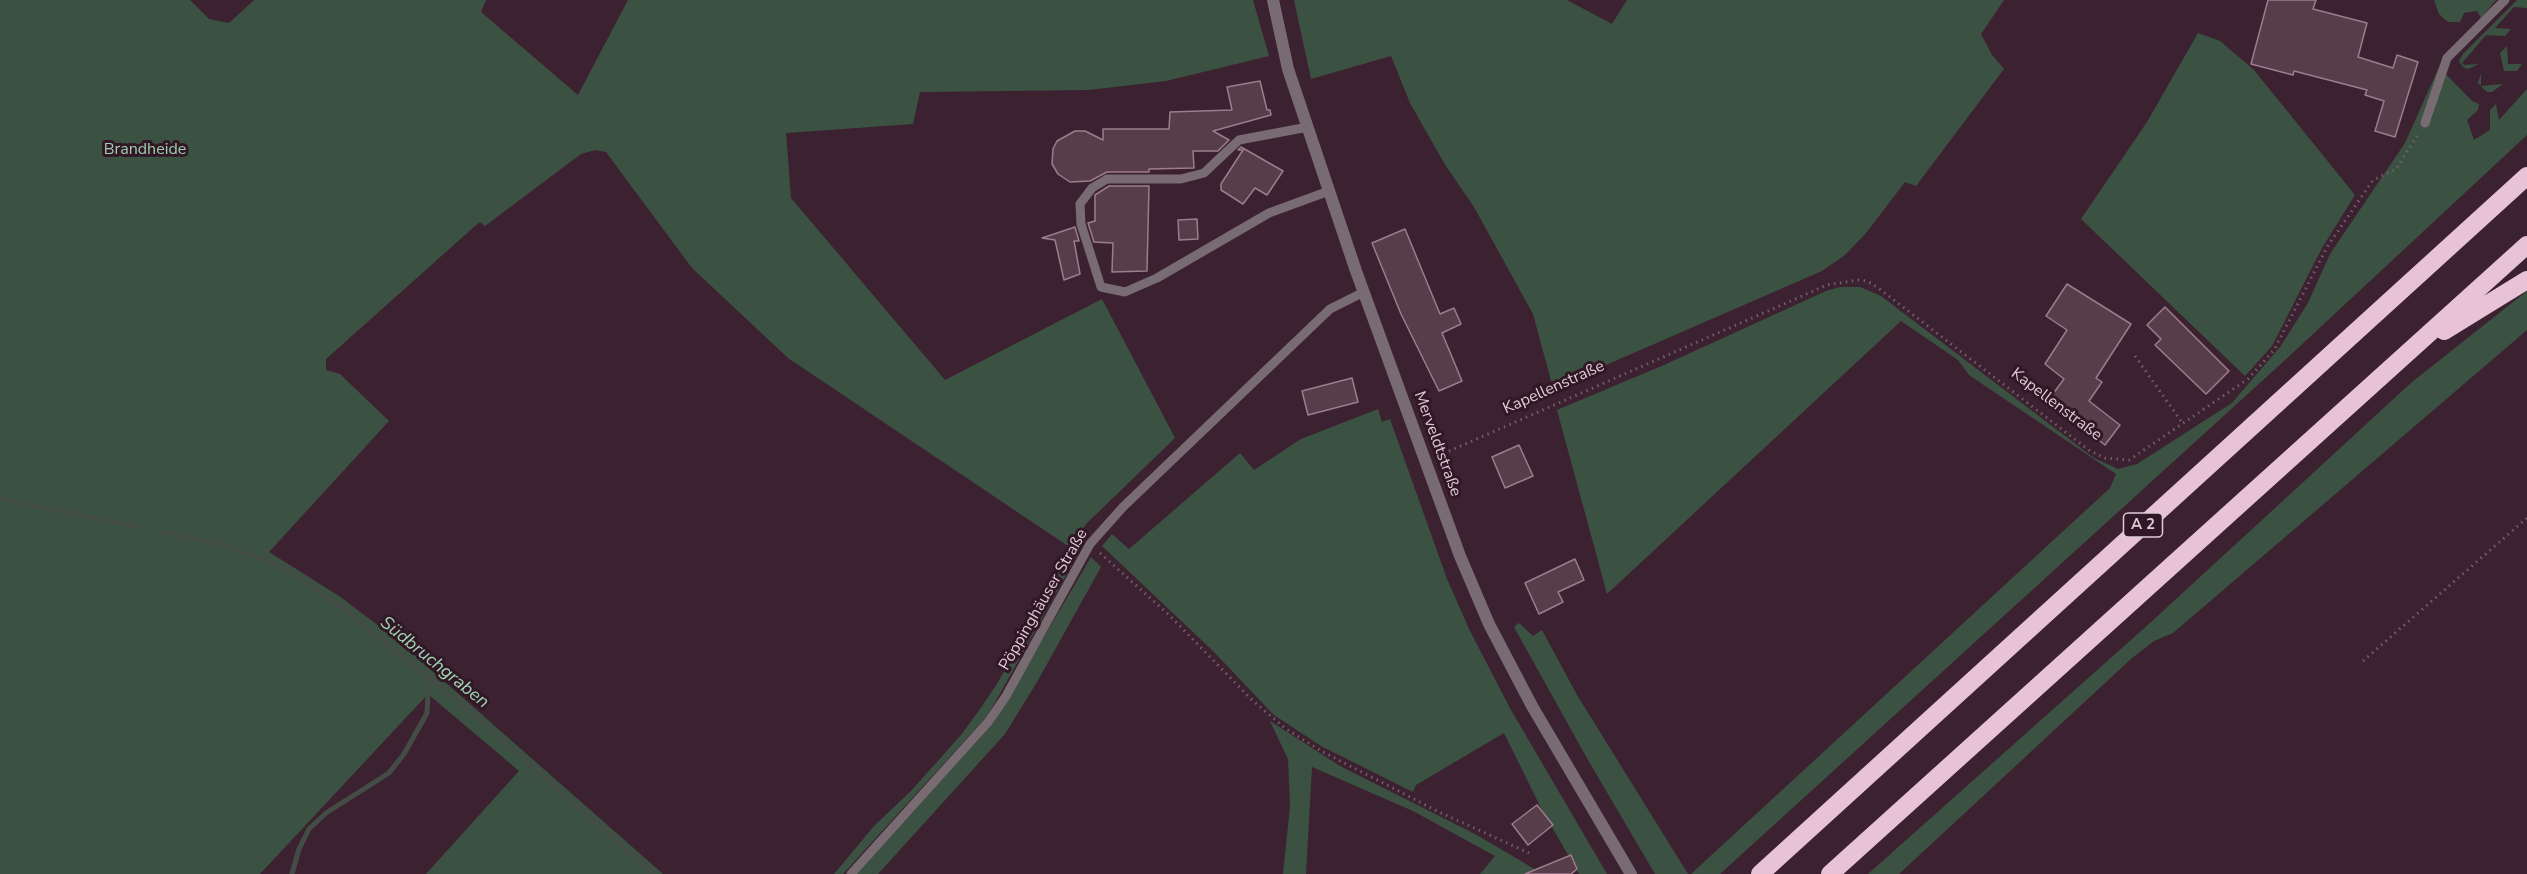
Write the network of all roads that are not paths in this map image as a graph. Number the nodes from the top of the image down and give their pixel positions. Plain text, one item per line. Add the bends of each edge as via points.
1 (1273, 0) edge
2 (2505, 0) edge
3 (2425, 123) road end
4 (1308, 127) junction
5 (2527, 176) edge
6 (1329, 191) junction
7 (2527, 245) edge
8 (2527, 280) edge
9 (1364, 292) junction
10 (2414, 349) junction
11 (851, 874) edge
12 (1631, 874) edge
13 (1760, 874) edge
14 (1830, 874) edge

1 - 4 street, Merveldtstraße via 1288,69
2 - 3 lane via 2447,58
4 - 6 street, Merveldtstraße
4 - 6 lane via 1239,140 1204,173 1181,179 1107,179 1092,188 1080,204 1081,224 1101,286 1125,292 1157,278 1269,213
5 - 13 highway, A 2
6 - 9 street, Merveldtstraße
7 - 10 highway
8 - 10 highway
9 - 11 lane, Pöppinghäuser Straße via 1330,309 1123,507 1090,544 989,721
9 - 12 street, Merveldtstraße via 1489,624 1532,706
10 - 14 highway

